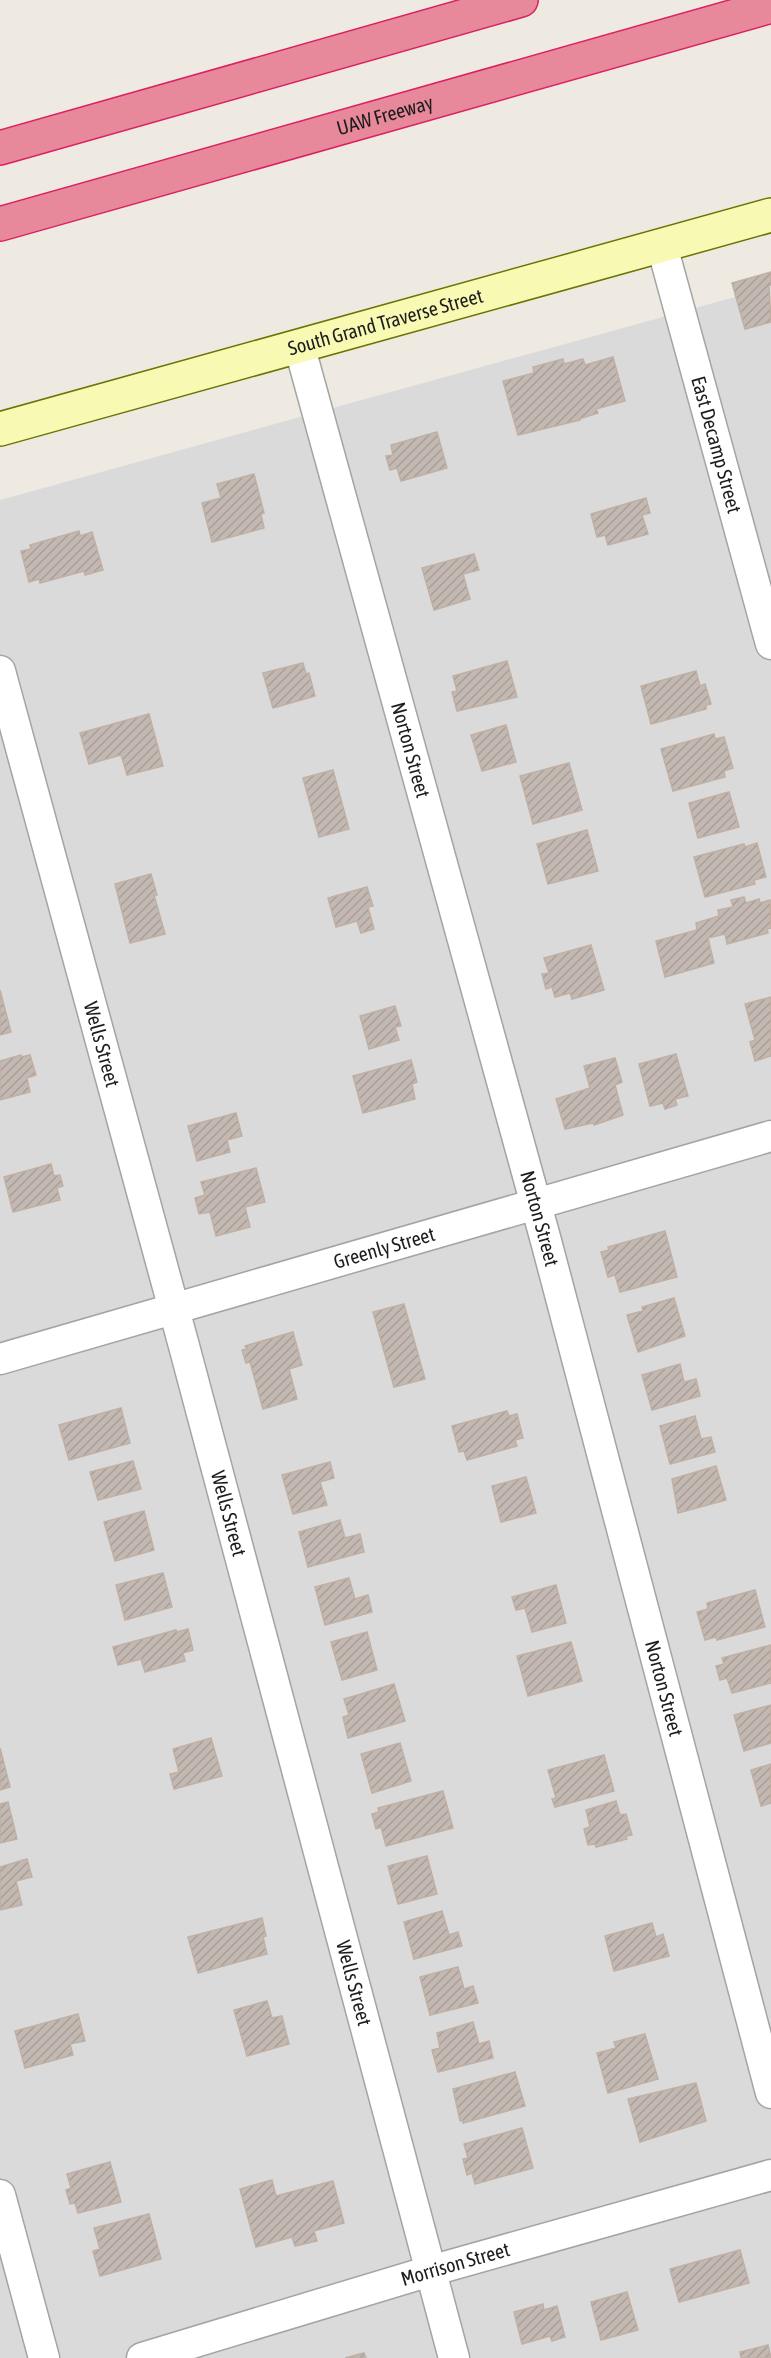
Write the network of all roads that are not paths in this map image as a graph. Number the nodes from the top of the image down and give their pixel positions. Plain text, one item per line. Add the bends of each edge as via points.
1 (521, 0) edge
2 (771, 6) edge
3 (0, 148) edge
4 (771, 215) edge
5 (0, 224) edge
6 (662, 246) junction
7 (299, 345) junction
8 (0, 429) edge
9 (771, 644) edge
10 (0, 670) edge
11 (771, 1136) edge
12 (536, 1203) junction
13 (174, 1309) junction
14 (0, 1359) edge
15 (771, 2093) edge
16 (771, 2175) edge
17 (0, 2195) edge
18 (430, 2271) junction
19 (44, 2358) edge
20 (142, 2358) edge
21 (454, 2358) edge

1 - 3 highway
2 - 5 highway, UAW Freeway
4 - 6 main road, South Grand Traverse Street
6 - 7 main road, South Grand Traverse Street
6 - 9 street, East Decamp Street
7 - 8 main road, South Grand Traverse Street
7 - 12 street, Norton Street
10 - 13 street, Wells Street
11 - 12 street, Greenly Street
12 - 13 street, Greenly Street
12 - 15 street, Norton Street
13 - 14 street, Greenly Street
13 - 18 street, Wells Street
16 - 18 street, Morrison Street
17 - 19 street
18 - 20 street, Morrison Street
18 - 21 street, Wells Street

